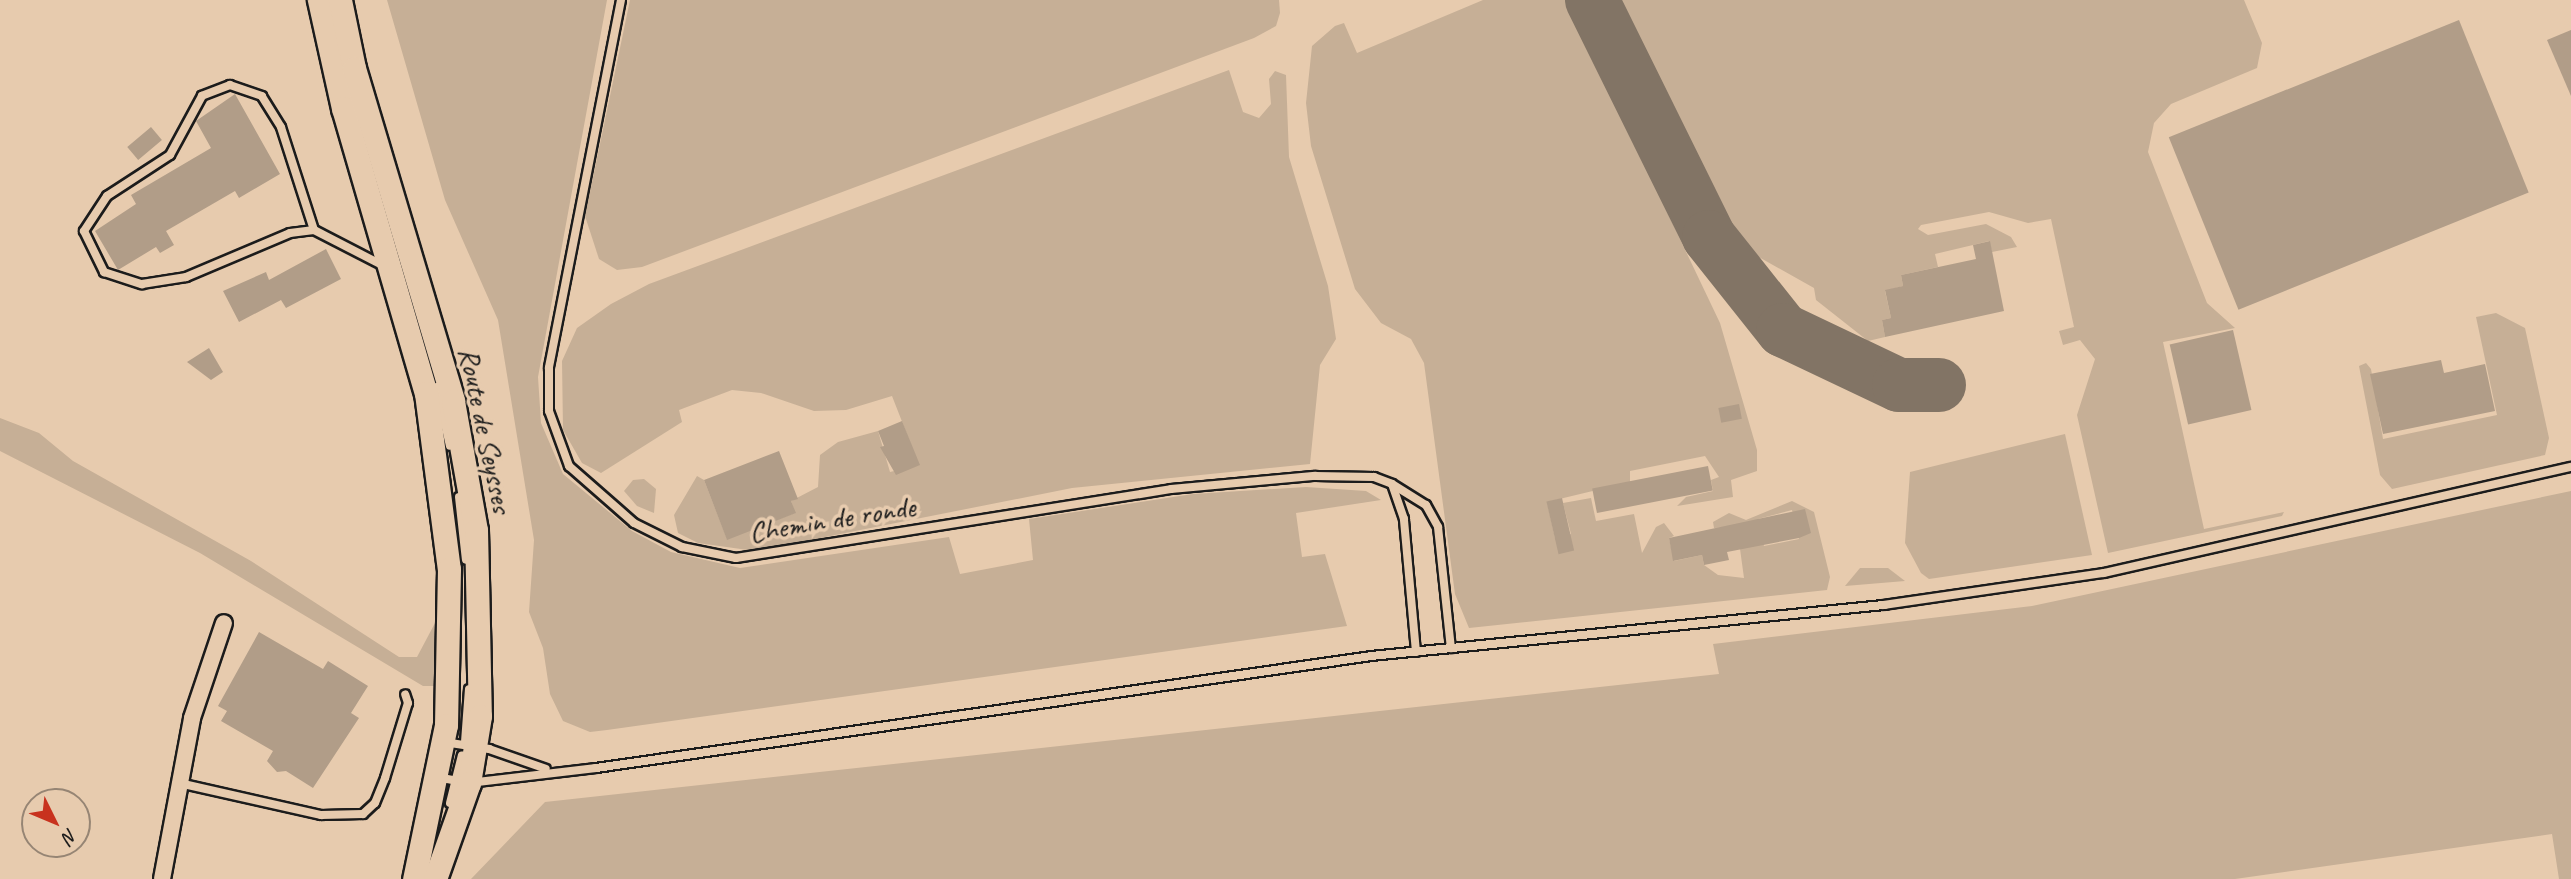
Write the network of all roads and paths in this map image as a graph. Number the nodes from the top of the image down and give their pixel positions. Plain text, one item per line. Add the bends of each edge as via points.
1 (318, 0) edge
2 (329, 0) edge
3 (340, 0) edge
4 (621, 0) edge
5 (314, 230) junction
6 (400, 266) junction
7 (2571, 467) edge
8 (1392, 484) junction
9 (223, 624) dead end
10 (1451, 648) junction
11 (1416, 652) junction
12 (405, 694) dead end
13 (461, 745) junction
14 (548, 770) junction
15 (455, 780) junction
16 (179, 783) junction
17 (162, 879) edge
18 (414, 879) edge
19 (425, 879) edge
20 (435, 879) edge

1 - 6 main road, Route de Seysses
2 - 6 lane, Route de Seysses
3 - 6 main road, Route de Seysses
4 - 8 lane, Chemin de ronde via 551,356 549,411 569,466 634,523 682,547 736,558 1171,489 1315,475 1374,477
5 - 5 lane via 290,233 186,277 142,284 104,272 84,231 107,196 170,155 202,96 230,85 262,96 281,127
5 - 6 lane via 359,257
6 - 13 main road, Route de Seysses via 436,449
6 - 13 main road, Route de Seysses via 453,401 476,530 482,660
7 - 10 lane via 2104,573 1884,605
8 - 10 lane, Chemin de ronde via 1426,505 1438,527
8 - 11 lane via 1404,519
9 - 16 street via 192,718
10 - 11 lane
11 - 14 lane via 596,768
12 - 16 lane via 408,703 385,778 375,803 363,814 321,815
13 - 14 lane
13 - 15 main road, Route de Seysses
13 - 15 main road, Route de Seysses
14 - 15 lane
15 - 18 main road, Route de Seysses
15 - 19 lane, Route de Seysses
15 - 20 main road, Route de Seysses
16 - 17 street

